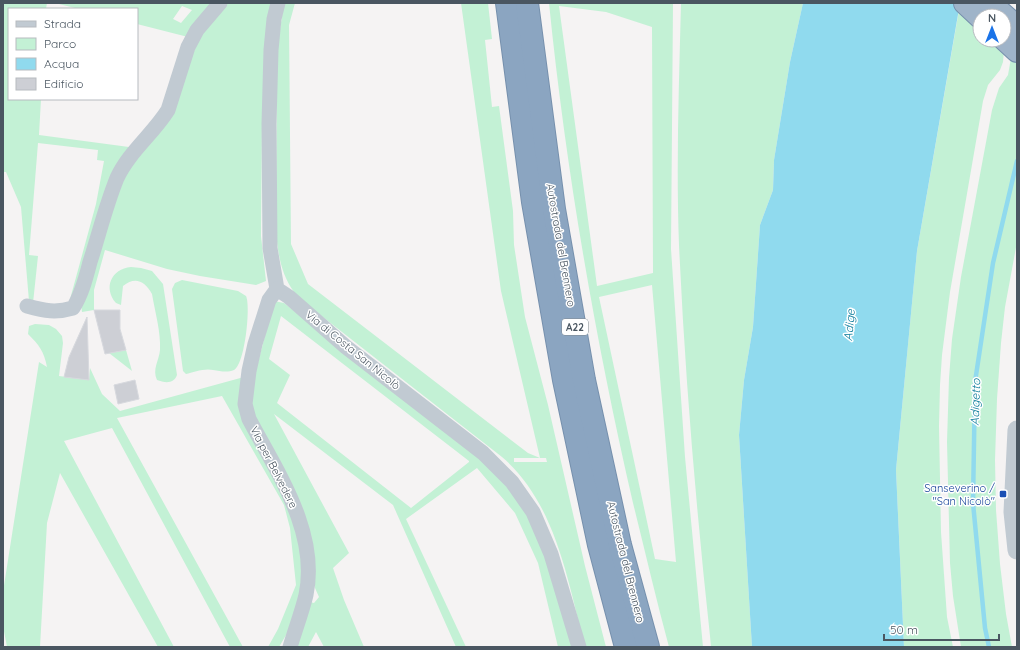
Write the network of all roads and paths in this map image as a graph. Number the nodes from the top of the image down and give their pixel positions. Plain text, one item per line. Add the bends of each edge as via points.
1 (220, 3) edge
2 (278, 3) edge
3 (507, 3) edge
4 (527, 3) edge
5 (990, 3) edge
6 (1017, 27) edge
7 (277, 289) junction
8 (27, 306) dead end
9 (1017, 430) edge
10 (1017, 550) edge
11 (290, 647) edge
12 (579, 647) edge
13 (626, 647) edge
14 (648, 647) edge

1 - 8 street via 197,30 188,47 168,110 128,159 118,177 77,302 73,308 59,312
2 - 7 street via 271,50 269,124 270,248
3 - 13 highway, Autostrada del Brennero / A22 via 533,202 564,380 598,545
4 - 14 highway, Autostrada del Brennero / A22 via 554,209 584,380 620,545
5 - 6 highway
7 - 11 street, Via per Belvedere via 269,300 255,344 245,404 249,419 293,502 304,538 308,561 306,594
7 - 12 street, Via di Costa San Nicolò via 346,347 483,453 512,482 533,512 551,554
9 - 10 street via 1014,512

